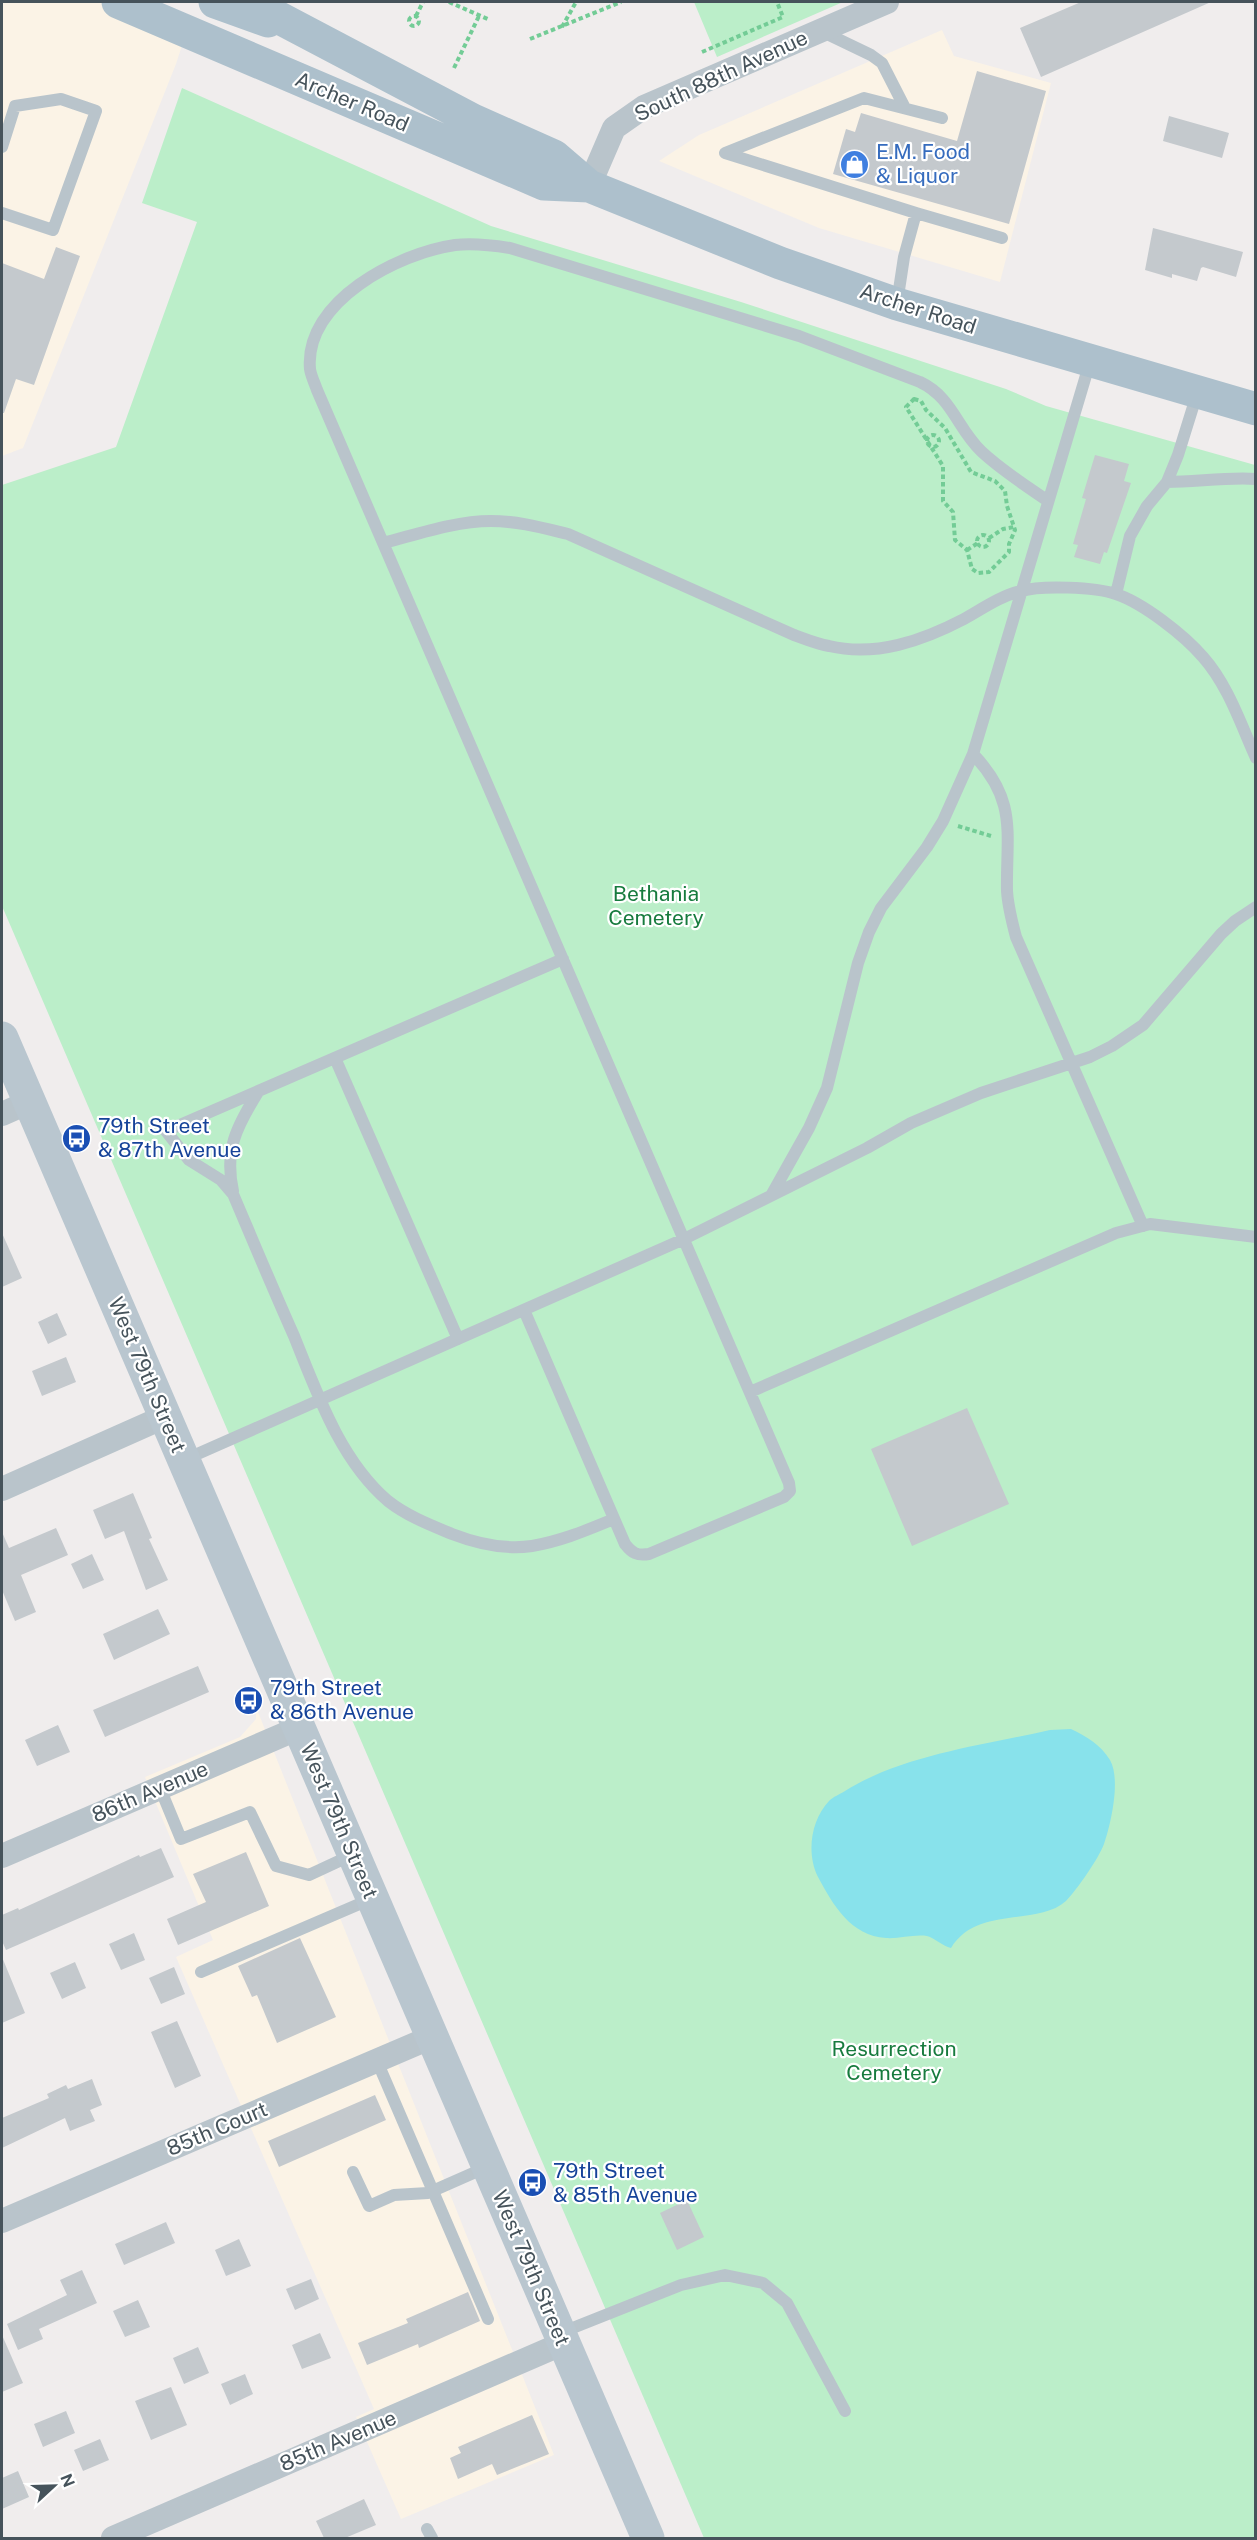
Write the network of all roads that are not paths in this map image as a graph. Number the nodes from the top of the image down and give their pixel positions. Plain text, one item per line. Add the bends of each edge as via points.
1 (118, 2) edge
2 (215, 2) edge
3 (249, 2) edge
4 (887, 2) edge
5 (820, 31) junction
6 (317, 39) junction
7 (905, 108) junction
8 (942, 117) dead end
9 (2, 147) edge
10 (589, 186) junction
11 (2, 213) edge
12 (916, 213) junction
13 (1002, 238) dead end
14 (897, 304) junction
15 (1090, 362) junction
16 (1198, 393) junction
17 (1256, 410) edge
18 (1256, 479) edge
19 (1167, 482) junction
20 (1048, 501) junction
21 (383, 543) junction
22 (1022, 590) junction
23 (1116, 594) junction
24 (973, 754) junction
25 (1256, 758) edge
26 (1256, 907) edge
27 (563, 959) junction
28 (2, 1038) edge
29 (335, 1058) junction
30 (1072, 1063) junction
31 (258, 1092) junction
32 (15, 1108) edge
33 (233, 1194) junction
34 (772, 1194) junction
35 (1143, 1226) junction
36 (1256, 1237) edge
37 (684, 1239) junction
38 (524, 1310) junction
39 (458, 1339) junction
40 (750, 1392) junction
41 (320, 1400) junction
42 (164, 1417) junction
43 (183, 1460) junction
44 (2, 1489) edge
45 (614, 1518) junction
46 (299, 1728) junction
47 (160, 1788) junction
48 (353, 1855) junction
49 (2, 1856) edge
50 (372, 1898) junction
51 (201, 1972) dead end
52 (432, 2037) junction
53 (377, 2061) junction
54 (488, 2167) junction
55 (353, 2172) dead end
56 (434, 2190) junction
57 (2, 2221) edge
58 (488, 2319) dead end
59 (562, 2338) junction
60 (845, 2411) dead end
61 (113, 2538) edge
62 (648, 2538) edge

1 - 10 main road, Archer Road via 544,184
2 - 6 main road
3 - 6 main road, Archer Road
4 - 5 street, South 88th Avenue
5 - 7 lane via 882,63
5 - 10 street, South 88th Avenue via 644,107 614,128
6 - 10 main road, Archer Road via 473,120 554,156
7 - 8 lane
7 - 12 lane via 864,98 724,153
9 - 11 lane via 15,106 61,99 96,111 53,230
10 - 14 main road, Archer Road via 780,263
12 - 13 lane
12 - 14 lane
14 - 15 main road, Archer Road
15 - 16 main road, Archer Road
15 - 20 lane
16 - 17 main road, Archer Road
16 - 19 lane
18 - 19 lane
19 - 23 lane via 1130,536
20 - 21 lane via 979,449 945,400 935,389 920,382 799,336 510,248 455,245 400,261 353,288 318,330 311,352 310,370 317,390
20 - 22 lane
21 - 22 lane via 451,526 490,521 529,524 568,534 794,635 829,646 868,650 905,644 937,633
21 - 27 lane
22 - 23 lane via 1082,588
22 - 24 lane
23 - 25 lane via 1180,634 1205,658 1225,690
24 - 30 lane via 989,772 1003,799 1009,842 1007,893 1016,937
24 - 34 lane via 943,821 868,932 827,1088
26 - 30 lane via 1221,934 1143,1025 1112,1046
27 - 29 lane
27 - 37 lane
28 - 32 main road, West 79th Street
29 - 31 lane
29 - 39 lane
30 - 34 lane via 947,1107
30 - 35 lane
31 - 33 lane via 233,1137 229,1173
31 - 33 lane via 166,1131 189,1160 221,1180
32 - 42 main road, West 79th Street
33 - 41 lane
34 - 37 lane
35 - 36 lane via 1174,1226
35 - 40 lane via 1116,1233
37 - 38 lane
37 - 40 lane
38 - 39 lane
38 - 45 lane
39 - 41 lane
40 - 45 lane via 789,1483 790,1491 784,1497 640,1556 625,1544
41 - 43 lane
41 - 45 lane via 365,1476 388,1500 421,1522 497,1547 531,1546 571,1537
42 - 43 main road, West 79th Street
42 - 44 street
43 - 46 main road, West 79th Street
46 - 47 street, 86th Avenue
46 - 48 main road, West 79th Street
47 - 48 lane via 181,1839 250,1812 276,1866 309,1875
47 - 49 street, 86th Avenue
48 - 50 main road, West 79th Street
50 - 51 lane
50 - 52 main road, West 79th Street
52 - 53 street, 85th Court
52 - 54 main road, West 79th Street
53 - 56 lane
53 - 57 street, 85th Court
54 - 56 lane
54 - 59 main road, West 79th Street
55 - 56 lane via 369,2206 394,2195
56 - 58 lane
59 - 60 lane via 681,2284 725,2275 763,2283 787,2303
59 - 61 street, 85th Avenue
59 - 62 main road, West 79th Street

